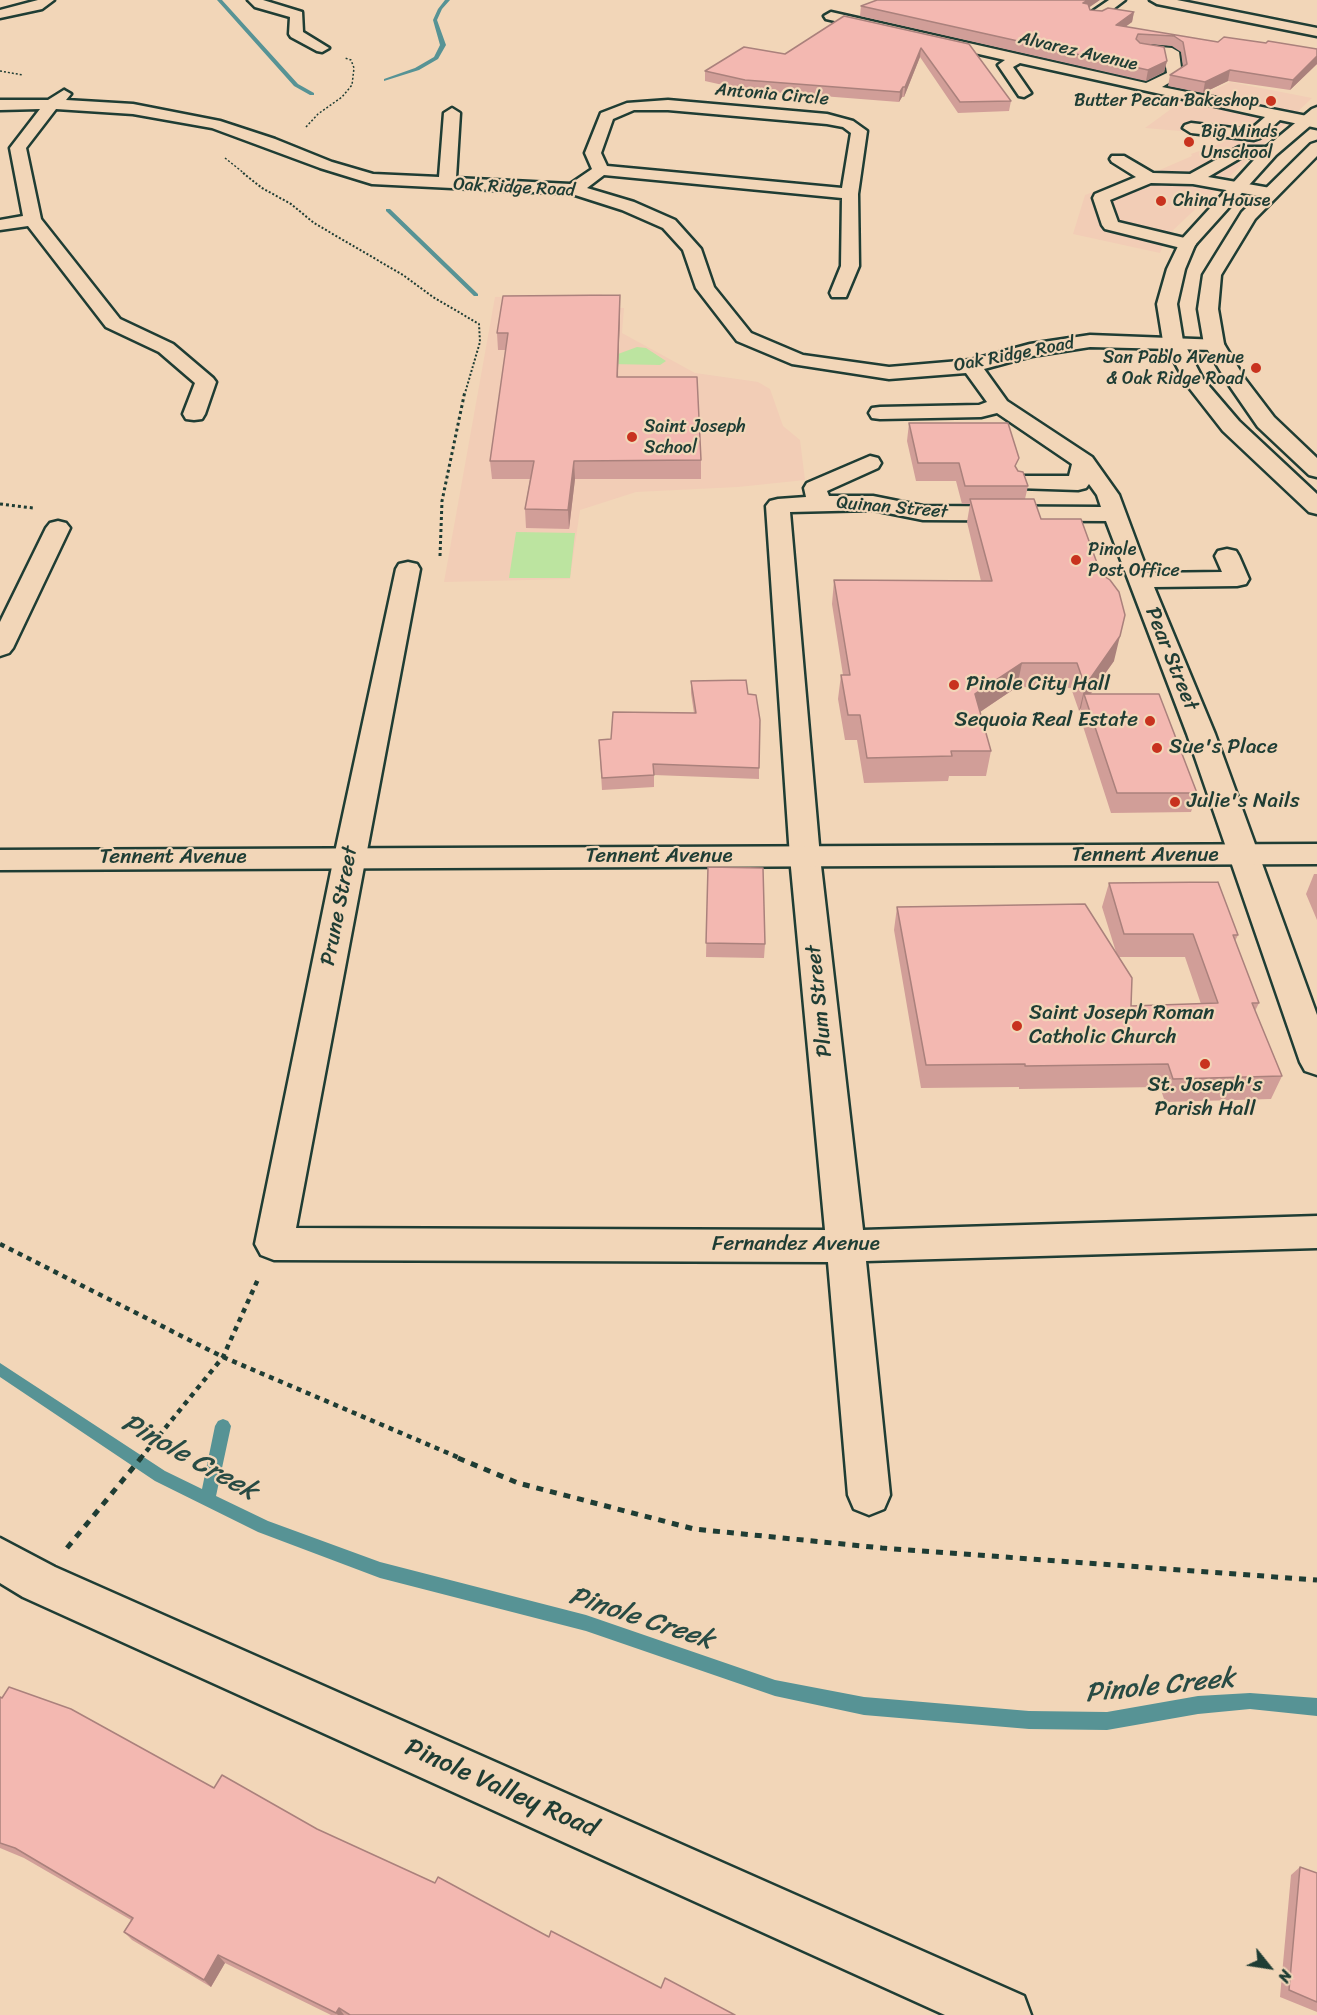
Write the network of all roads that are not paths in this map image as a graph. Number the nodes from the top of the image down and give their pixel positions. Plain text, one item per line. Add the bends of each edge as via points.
1 (46, 0) edge
2 (255, 0) edge
3 (1118, 0) edge
4 (1157, 0) edge
5 (1176, 2) edge
6 (0, 14) edge
7 (831, 16) dead end
8 (1095, 16) edge
9 (1308, 16) dead end
10 (1291, 27) junction
11 (1317, 32) edge
12 (322, 48) road end
13 (1143, 48) edge
14 (1018, 58) junction
15 (76, 83) dead end
16 (1148, 88) junction
17 (1222, 89) edge
18 (1024, 93) dead end
19 (1203, 100) junction
20 (52, 104) junction
21 (0, 105) edge
22 (1314, 111) edge
23 (452, 113) dead end
24 (1277, 115) junction
25 (1191, 128) dead end
26 (1317, 147) edge
27 (18, 148) junction
28 (0, 150) edge
29 (1270, 152) junction
30 (1118, 159) dead end
31 (601, 170) junction
32 (1149, 178) junction
33 (1193, 178) junction
34 (447, 184) junction
35 (1236, 187) junction
36 (574, 189) junction
37 (1270, 193) junction
38 (850, 194) junction
39 (32, 220) junction
40 (0, 225) edge
41 (1187, 244) junction
42 (840, 293) dead end
43 (1173, 341) junction
44 (1214, 344) junction
45 (972, 366) junction
46 (1000, 405) junction
47 (880, 413) dead end
48 (194, 414) dead end
49 (1084, 462) junction
50 (870, 463) dead end
51 (1317, 470) edge
52 (1025, 483) edge
53 (819, 503) junction
54 (1111, 504) junction
55 (778, 506) joint
56 (1317, 507) edge
57 (58, 528) dead end
58 (1227, 556) dead end
59 (408, 568) dead end
60 (1139, 580) junction
61 (6, 625) edge
62 (0, 648) edge
63 (1317, 854) edge
64 (1246, 856) junction
65 (349, 857) junction
66 (805, 857) junction
67 (0, 860) edge
68 (1317, 1062) edge
69 (1317, 1232) edge
70 (274, 1244) joint
71 (845, 1246) junction
72 (869, 1495) dead end
73 (20, 1570) edge
74 (1005, 2015) edge

1 - 6 street
2 - 12 street via 297,15 296,34
3 - 8 street
4 - 5 street
5 - 10 street
7 - 14 street, Alvarez Avenue
9 - 10 street
10 - 11 street
13 - 16 street via 1172,52 1175,75
14 - 16 street, Alvarez Avenue
14 - 18 street via 1005,65
15 - 20 street
16 - 19 street, Alvarez Avenue
17 - 19 street
19 - 24 street, Alvarez Avenue
20 - 21 street, Oak Ridge Road
20 - 27 street
20 - 34 street, Oak Ridge Road via 133,110 215,124 372,179
22 - 24 street, Alvarez Avenue
22 - 29 street
23 - 34 street
24 - 25 street via 1254,135
26 - 37 street
27 - 28 street
27 - 39 street
29 - 33 street via 1239,152
29 - 35 street
30 - 32 street
31 - 36 street
31 - 38 street
31 - 38 street, Antonia Circle via 593,153 606,116 632,106 668,105 828,119 859,131
32 - 33 street
32 - 41 street via 1101,198 1111,225
33 - 35 street
34 - 36 street, Oak Ridge Road
35 - 37 street
35 - 41 street
36 - 45 street, Oak Ridge Road via 669,224 692,249 705,288 744,337 799,360 889,373
37 - 44 street via 1248,216 1212,275 1208,309
38 - 42 street via 850,266
39 - 40 street
39 - 48 street via 113,323 166,348 206,382
41 - 43 street via 1167,304
43 - 44 street, Oak Ridge Road
43 - 45 street, Oak Ridge Road via 1090,341 1030,350
43 - 56 street via 1194,381 1231,426
44 - 51 street via 1266,422
45 - 46 street
46 - 47 street via 981,411
46 - 49 street, Pear Street
49 - 52 street via 1078,483
49 - 54 street, Pear Street
50 - 53 street via 815,488
53 - 54 street, Quinan Street via 873,503 923,513
53 - 55 street, Quinan Street
54 - 60 street, Pear Street
55 - 66 street, Plum Street
57 - 61 street
58 - 60 street via 1237,579
59 - 65 street, Prune Street
60 - 64 street, Pear Street
61 - 62 street
63 - 64 street, Tennent Avenue
64 - 66 street, Tennent Avenue
64 - 68 street, Pear Street
65 - 66 street, Tennent Avenue
65 - 67 street, Tennent Avenue
65 - 70 street, Prune Street
66 - 71 street, Plum Street
69 - 71 street, Fernandez Avenue
70 - 71 street, Fernandez Avenue
71 - 72 street, Plum Street
73 - 74 street, Pinole Valley Road

